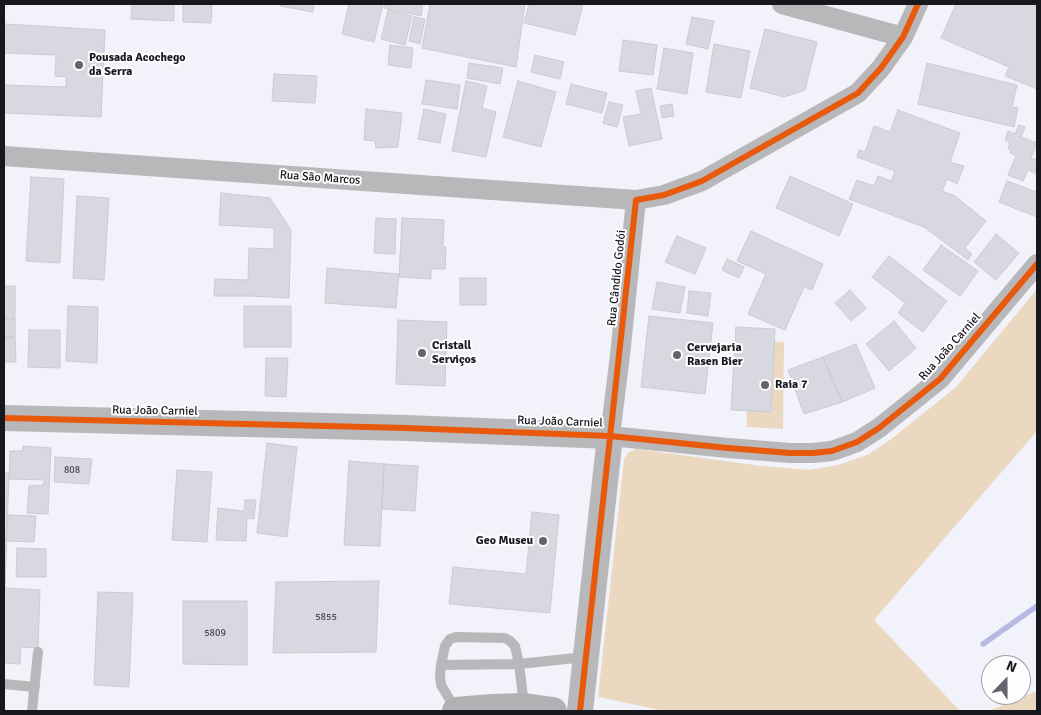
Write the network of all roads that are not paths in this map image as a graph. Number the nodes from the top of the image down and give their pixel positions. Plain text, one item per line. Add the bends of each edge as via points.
1 (782, 4) edge
2 (918, 4) edge
3 (903, 37) junction
4 (4, 156) edge
5 (636, 200) junction
6 (1037, 264) edge
7 (4, 418) edge
8 (610, 436) junction
9 (38, 652) dead end
10 (586, 657) junction
11 (519, 664) junction
12 (440, 665) junction
13 (4, 684) edge
14 (34, 687) junction
15 (526, 709) edge
16 (32, 711) edge
17 (456, 711) edge
18 (553, 711) edge
19 (580, 711) edge

1 - 3 street
2 - 3 street
3 - 5 street via 858,93 702,181 664,195
4 - 5 street, Rua São Marcos
5 - 8 street, Rua Cândido Godói
6 - 8 street, Rua João Carniel via 940,378 857,442 832,451 790,453
7 - 8 street, Rua João Carniel
8 - 10 street, Rua Cândido Godói
9 - 14 lane
10 - 11 lane
10 - 19 street, Rua Cândido Godói
11 - 12 lane
11 - 12 lane via 515,646 510,640 456,637 445,646
11 - 15 lane
12 - 17 lane via 442,685
13 - 14 lane
14 - 16 lane
15 - 17 main road
15 - 18 main road

